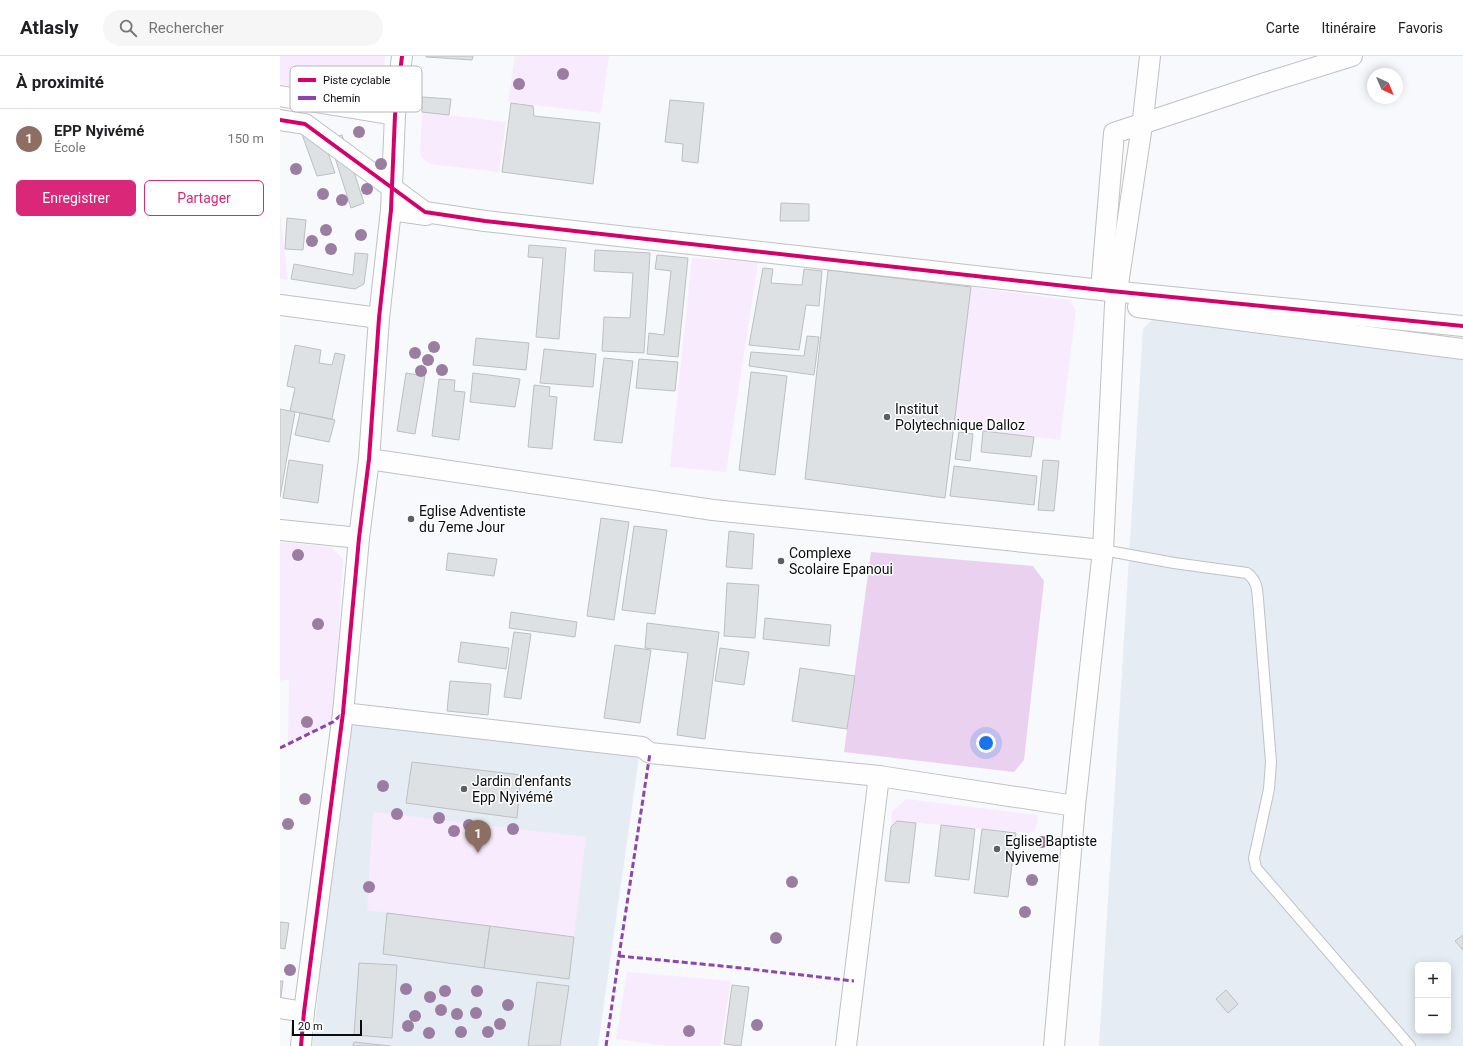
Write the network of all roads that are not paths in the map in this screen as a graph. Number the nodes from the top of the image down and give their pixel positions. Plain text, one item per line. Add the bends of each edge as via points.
1 (402, 56) edge
2 (1150, 56) edge
3 (1352, 56) edge
4 (1366, 56) edge
5 (401, 66) edge
6 (280, 96) edge
7 (290, 98) edge
8 (372, 112) edge
9 (395, 112) edge
10 (395, 116) junction
11 (1143, 119) junction
12 (280, 120) edge
13 (391, 210) junction
14 (1108, 297) junction
15 (280, 305) edge
16 (379, 318) junction
17 (1463, 326) edge
18 (1463, 349) edge
19 (369, 459) junction
20 (280, 530) edge
21 (359, 538) junction
22 (1103, 550) junction
23 (343, 713) junction
24 (878, 776) junction
25 (1075, 806) junction
26 (280, 1008) edge
27 (304, 1012) junction
28 (301, 1046) edge
29 (846, 1046) edge
30 (1054, 1046) edge
31 (1410, 1046) edge

1 - 5 street
2 - 11 street
3 - 14 street via 1114,133
4 - 11 street
6 - 7 street
8 - 10 street
9 - 10 street
10 - 13 street
11 - 14 street
12 - 14 street via 305,124 425,212
13 - 14 street
13 - 16 street
14 - 17 street
14 - 18 street
14 - 22 street
15 - 16 street
16 - 19 street
19 - 21 street
19 - 22 street via 713,510
20 - 21 street
21 - 23 street
22 - 25 street
22 - 31 lane via 1247,573 1254,578 1257,585 1271,762 1269,789 1254,858 1256,868
23 - 24 street via 642,747 650,752
23 - 27 street
24 - 25 street
24 - 29 street
25 - 30 street
26 - 27 street
27 - 28 street

